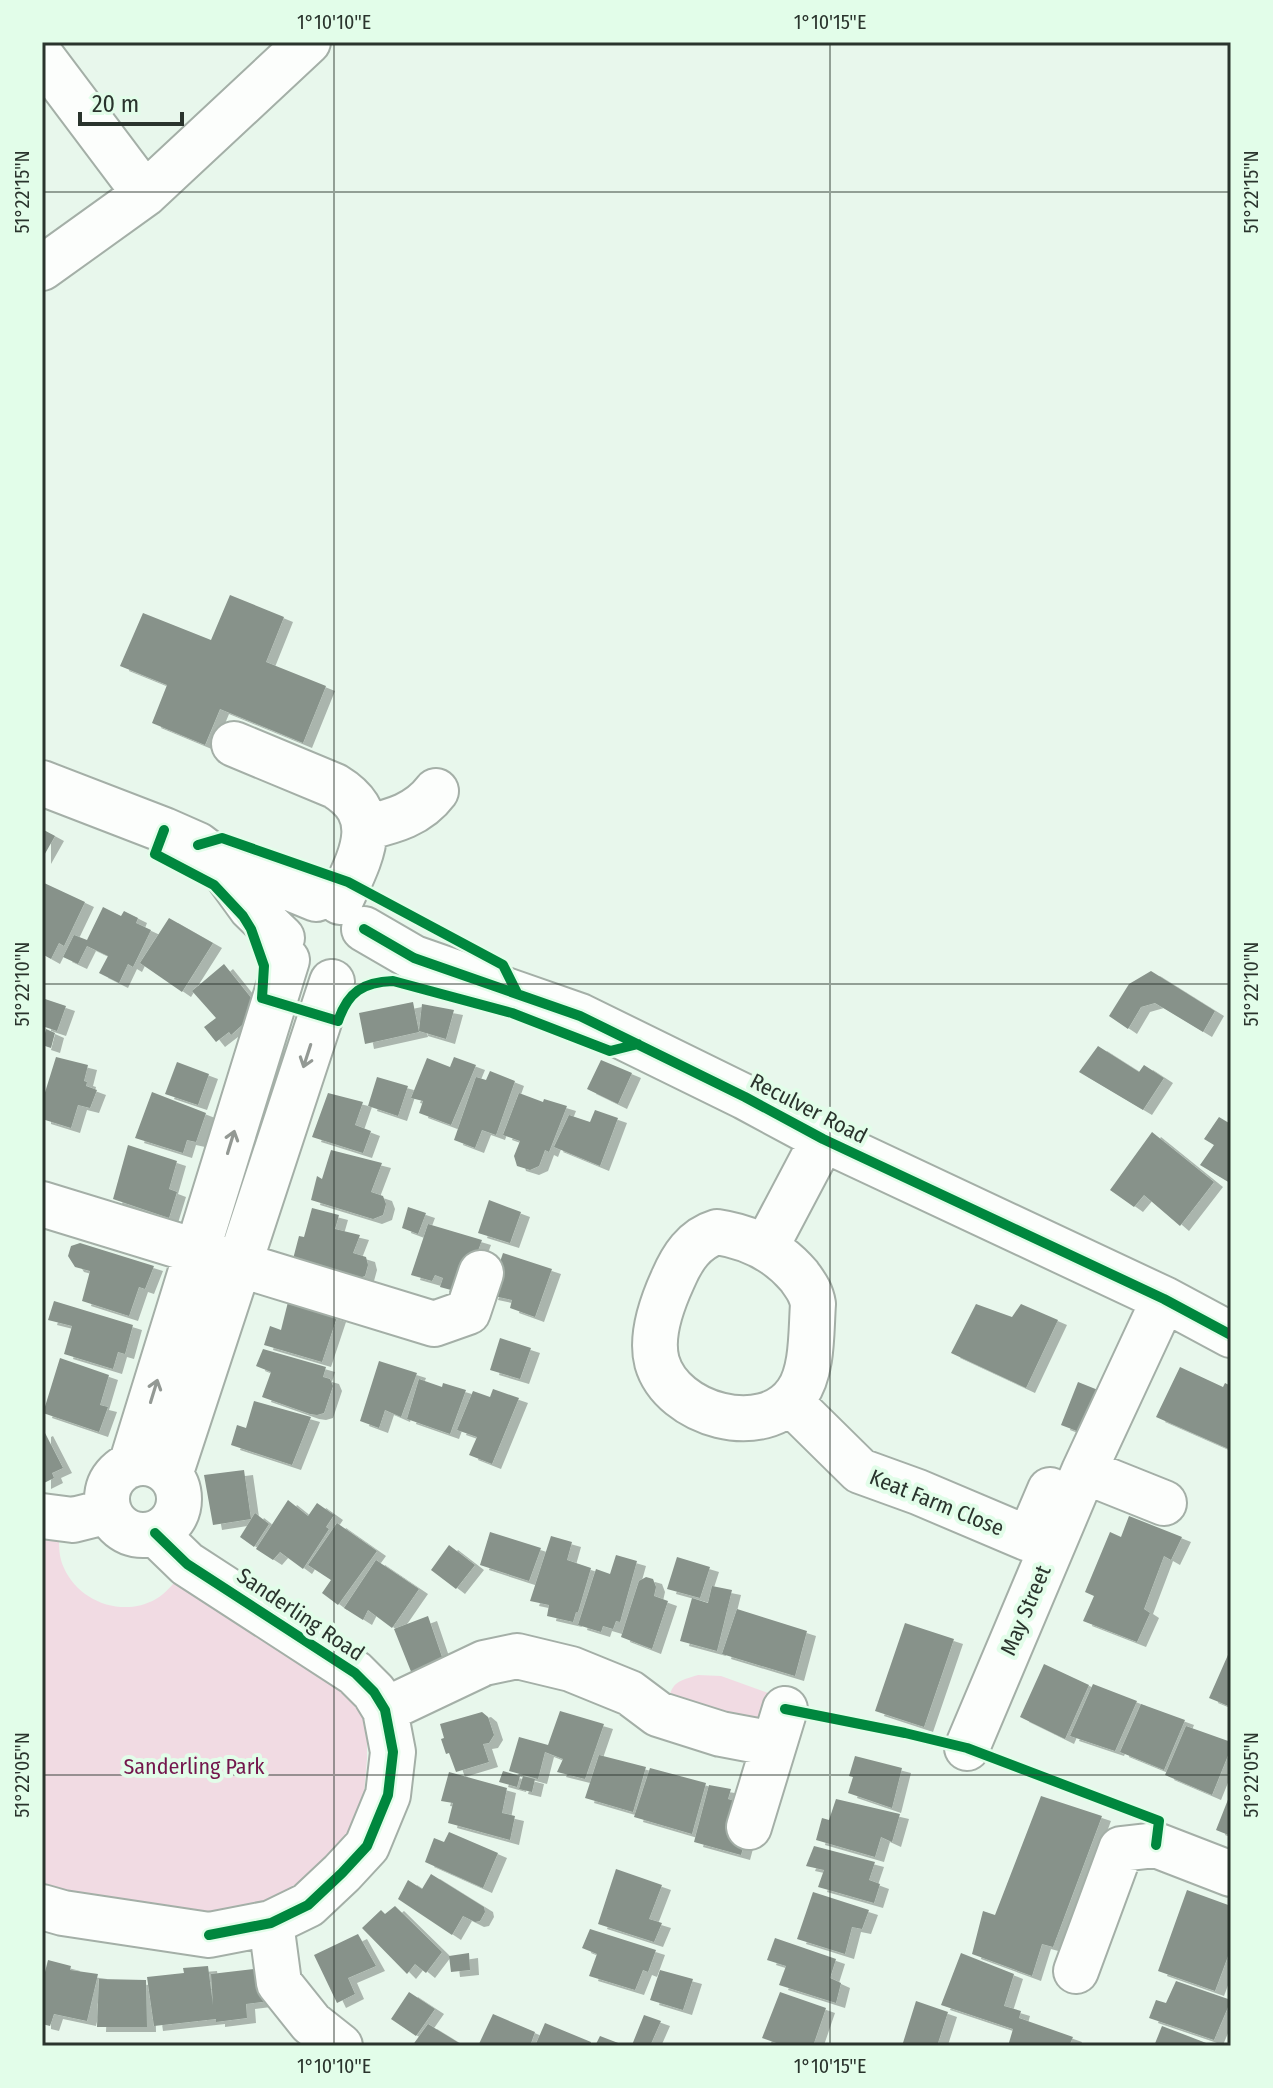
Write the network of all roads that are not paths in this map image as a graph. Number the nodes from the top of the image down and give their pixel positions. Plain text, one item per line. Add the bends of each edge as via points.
1 (308, 42) edge
2 (42, 57) edge
3 (145, 194) junction
4 (42, 268) edge
5 (234, 744) dead end
6 (42, 783) edge
7 (436, 791) dead end
8 (365, 828) junction
9 (214, 857) junction
10 (341, 936) junction
11 (284, 949) junction
12 (823, 1139) junction
13 (42, 1204) edge
14 (766, 1247) junction
15 (197, 1252) junction
16 (239, 1264) junction
17 (481, 1273) dead end
18 (1164, 1299) junction
19 (1231, 1335) edge
20 (790, 1402) junction
21 (1073, 1467) junction
22 (150, 1470) junction
23 (1164, 1503) dead end
24 (109, 1511) junction
25 (42, 1516) edge
26 (155, 1533) junction
27 (385, 1710) junction
28 (967, 1748) dead end
29 (749, 1827) dead end
30 (1231, 1874) edge
31 (42, 1907) edge
32 (271, 1923) junction
33 (1076, 1971) dead end
34 (340, 2046) edge

1 - 3 street
2 - 3 street
3 - 4 street
5 - 8 street via 335,786 357,804
6 - 9 street, Reculver Road via 164,830
7 - 8 street via 415,812
8 - 10 street
9 - 10 street, Reculver Road
9 - 11 street, Reculver Road
10 - 11 street via 303,904 285,924
10 - 11 street, Reculver Road via 319,983 295,971
10 - 12 street, Reculver Road via 580,1016
10 -> 16 street
15 -> 11 street
12 - 14 street
12 - 18 street, Reculver Road
13 - 15 street
14 - 20 street via 812,1294 807,1371
14 - 20 street via 717,1232 696,1241 666,1293 656,1359 676,1392 703,1410 744,1418 765,1415
15 - 16 street
22 -> 15 street
16 - 17 street via 434,1324 468,1312
16 - 22 street
18 - 19 street, Reculver Road
18 - 21 street, May Street
20 - 21 street, Keat Farm Close via 860,1471 1029,1539
21 - 23 street
21 - 28 street, May Street
22 - 24 street via 119,1472 110,1483
22 - 26 street via 177,1488 179,1501 167,1527
24 - 25 street via 73,1520
24 - 26 street via 127,1532
26 - 27 street, Sanderling Road via 187,1564 355,1673
27 - 29 street via 484,1663 517,1656 571,1669 630,1693 658,1714 721,1734 780,1727
27 - 32 street, Sanderling Road via 393,1752 388,1795 367,1846 308,1905
30 - 33 street via 1156,1845 1121,1849
31 - 32 street, Sanderling Road via 209,1935
32 - 34 street via 279,1983 311,2023

